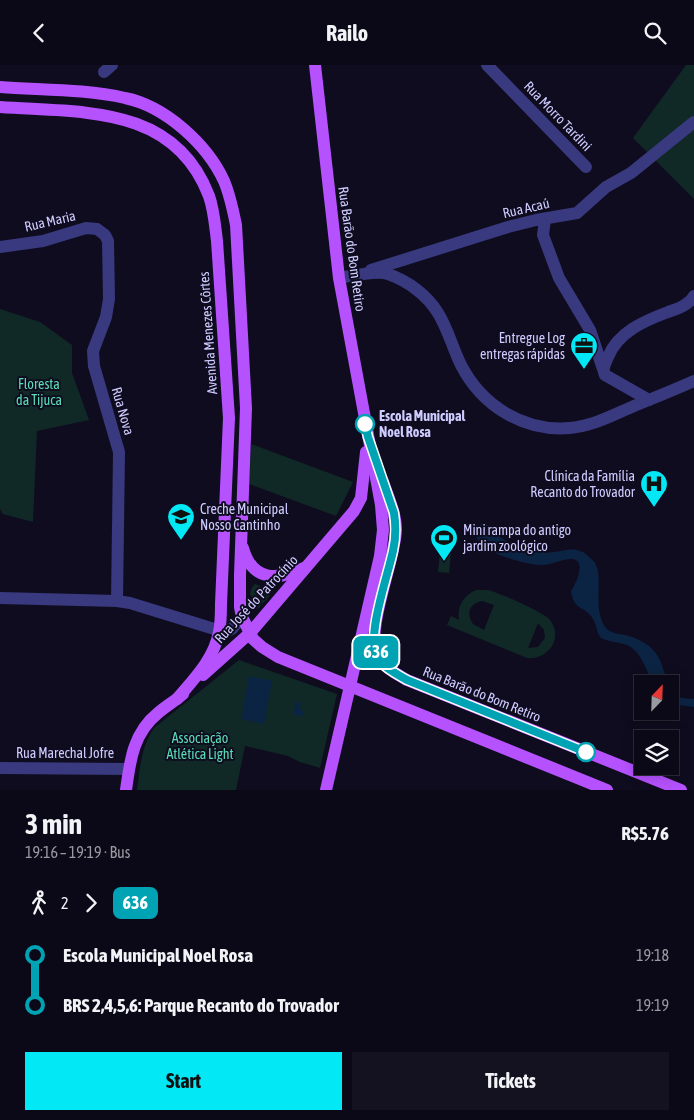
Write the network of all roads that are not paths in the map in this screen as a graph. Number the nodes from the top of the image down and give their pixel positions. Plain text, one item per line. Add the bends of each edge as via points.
1 (487, 65) edge
2 (318, 68) edge
3 (0, 87) edge
4 (0, 107) edge
5 (694, 123) edge
6 (586, 167) dead end
7 (545, 219) junction
8 (105, 235) joint
9 (0, 247) edge
10 (339, 278) junction
11 (694, 296) edge
12 (603, 369) junction
13 (694, 381) edge
14 (649, 400) junction
15 (368, 437) junction
16 (242, 533) junction
17 (308, 566) junction
18 (0, 598) edge
19 (117, 601) junction
20 (242, 617) junction
21 (220, 631) junction
22 (250, 633) junction
23 (349, 686) junction
24 (177, 699) junction
25 (0, 768) edge
26 (129, 769) junction
27 (126, 790) edge
28 (326, 790) edge
29 (606, 790) edge
30 (680, 790) edge

1 - 6 street, Rua Morro Tardini
2 - 10 main road, Rua Barão do Bom Retiro
3 - 16 main road via 101,94 143,104 182,127 201,146 224,180 236,225 246,409
4 - 21 main road, Avenida Menezes Côrtes via 81,112 144,125 162,135 184,155 200,176 210,197 217,241 229,417
5 - 7 street, Rua Acaú via 631,173 606,187 577,213
7 - 10 street, Rua Acaú
7 - 12 street via 543,235 558,278 590,330
8 - 9 street, Rua Maria via 97,229 86,228 43,241
8 - 19 street, Rua Nova via 109,248 109,299 93,351 94,366 119,451
10 - 14 street via 387,273 419,290 439,313 462,367 475,387 493,406 512,417 538,427 568,428 590,425
10 - 15 main road, Rua Barão do Bom Retiro
11 - 12 street via 680,308 631,328 612,348
12 - 14 street via 605,375
13 - 14 street
15 - 17 main road, Rua José do Patrocínio via 361,498
15 - 23 main road, Rua Barão do Bom Retiro via 384,530
15 - 30 main road, Rua Barão do Bom Retiro via 395,523 393,551 375,627 374,648 382,663 407,680
16 - 17 main road via 243,549 249,562 265,575 283,576
16 - 20 main road
17 - 22 main road, Rua José do Patrocínio
18 - 19 street
19 - 21 street
20 - 21 street via 232,629
20 - 22 main road
21 - 24 main road, Avenida Menezes Côrtes via 202,669
22 - 23 main road via 262,647 278,657
22 - 24 main road, Rua José do Patrocínio
23 - 28 main road, Rua Barão do Bom Retiro
23 - 29 main road
24 - 26 main road, Rua José do Patrocínio via 145,726 135,743
25 - 26 street, Rua Marechal Jofre
26 - 27 main road, Rua José do Patrocínio

